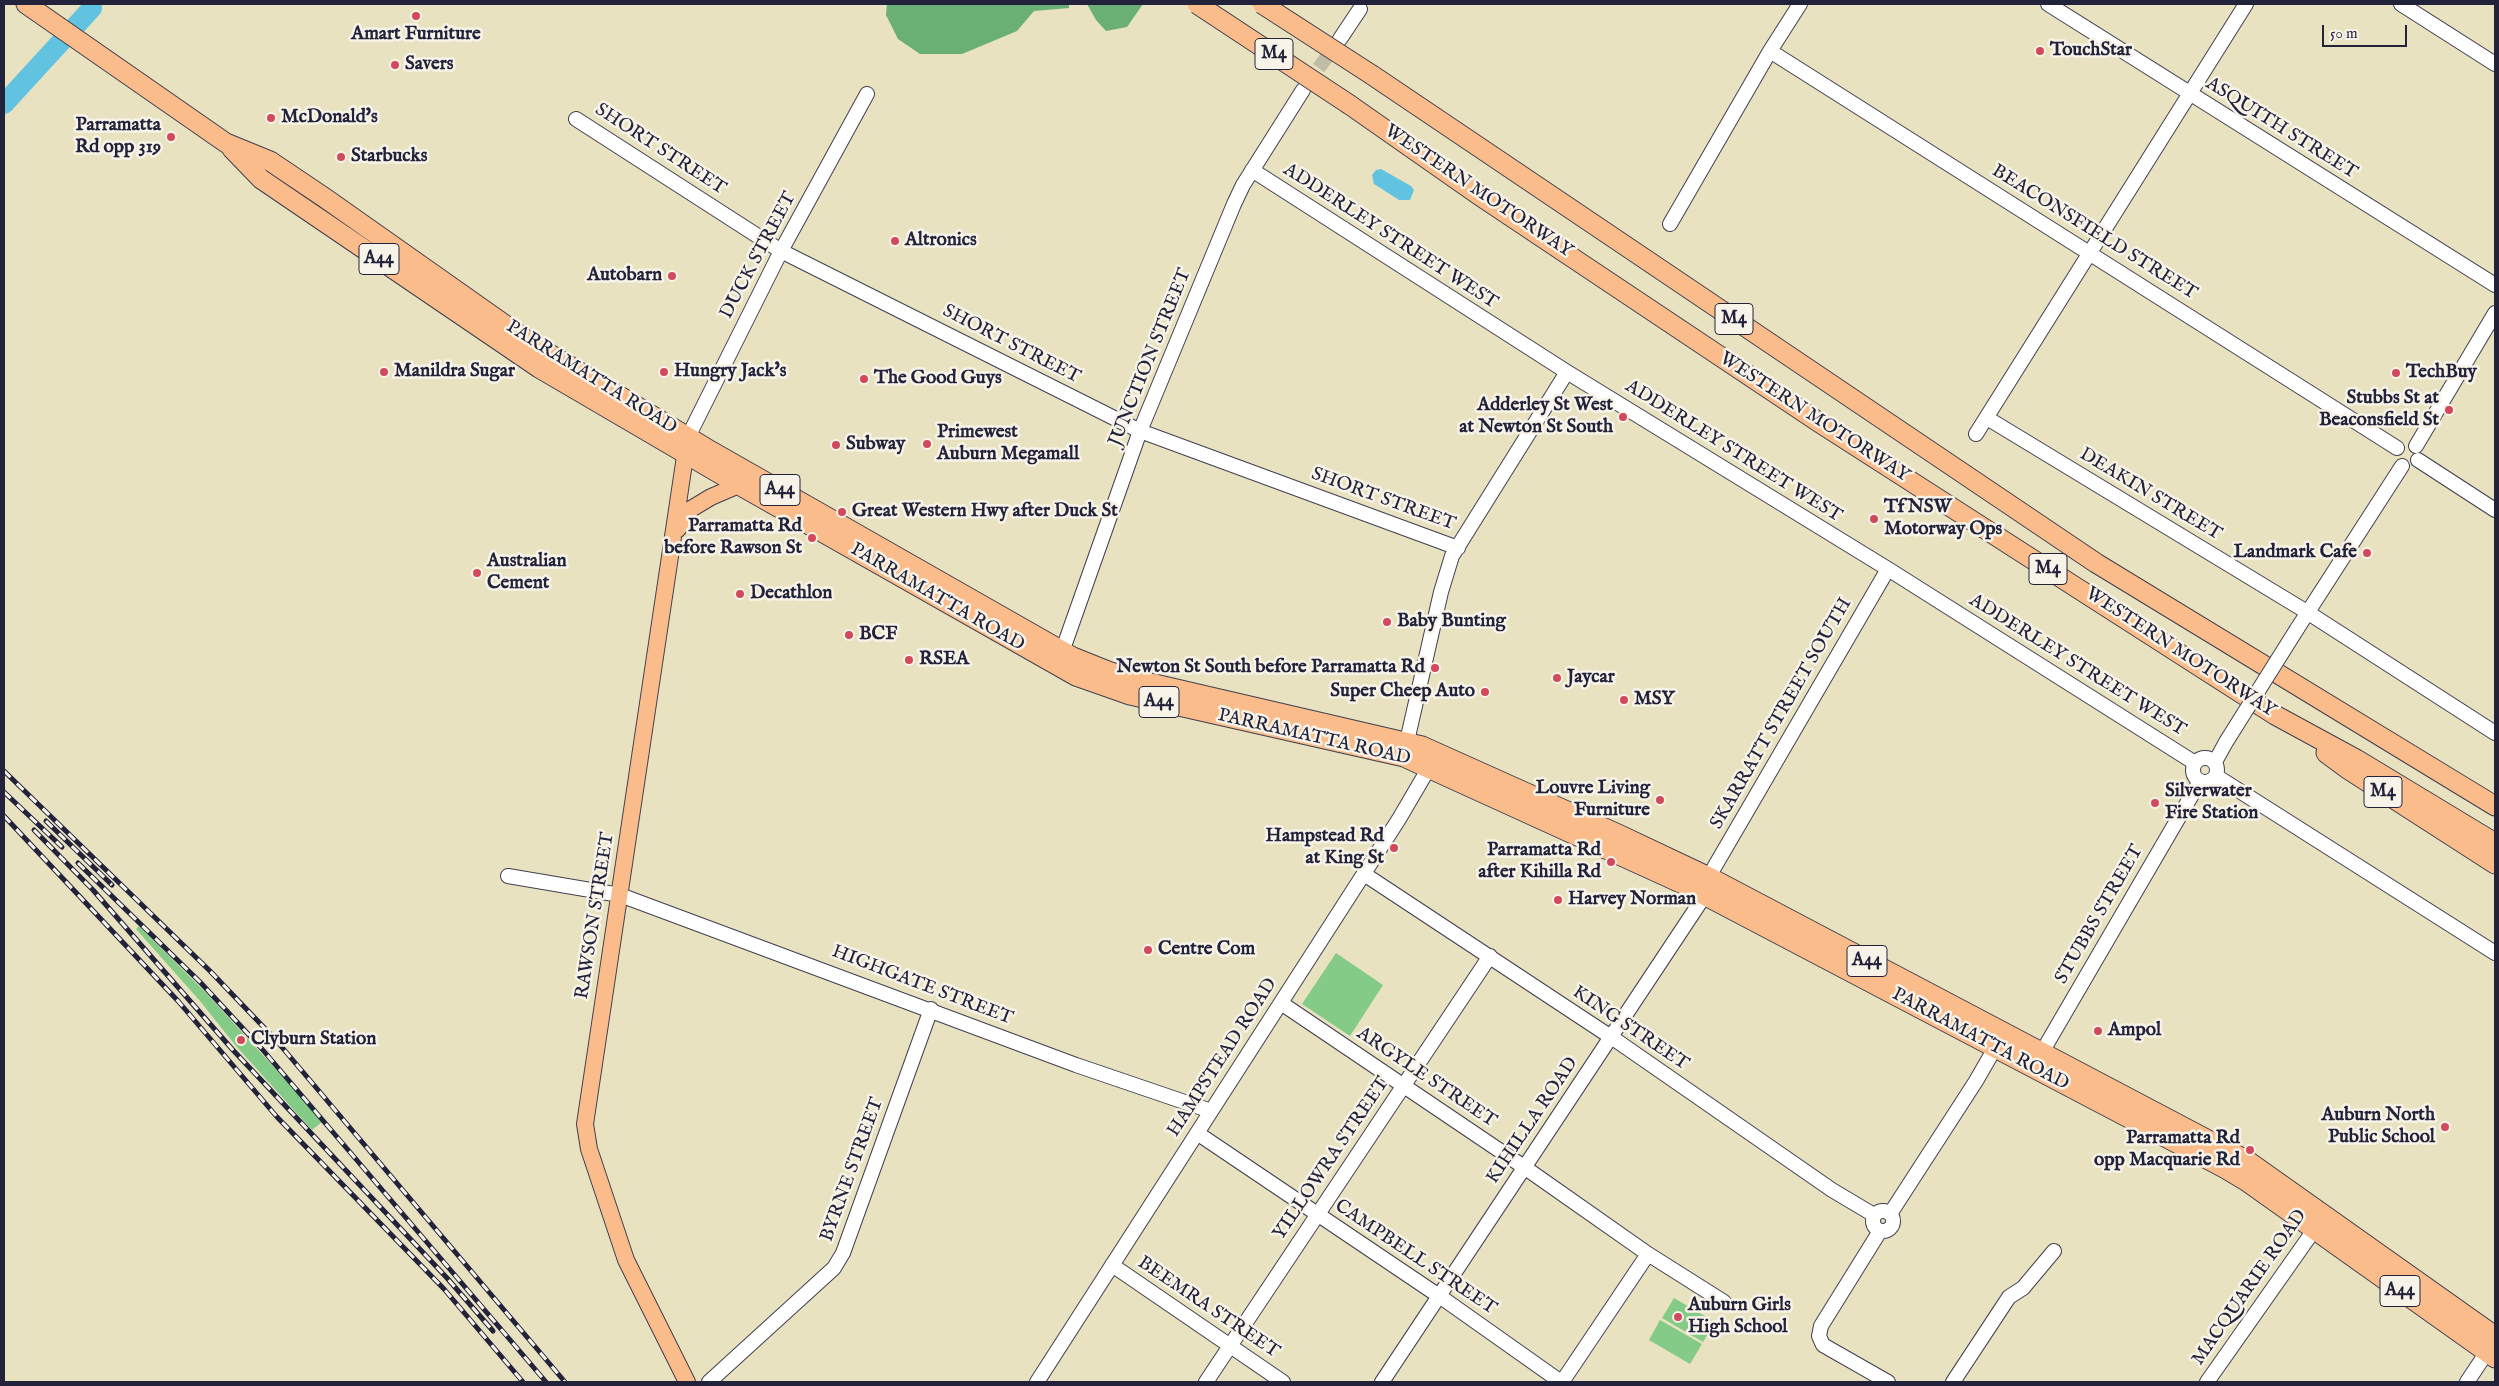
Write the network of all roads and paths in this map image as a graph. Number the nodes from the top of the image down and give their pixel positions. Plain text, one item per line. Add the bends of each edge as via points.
1 (26, 4) edge
2 (1197, 4) edge
3 (1262, 4) edge
4 (1800, 4) edge
5 (2048, 4) edge
6 (2246, 4) edge
7 (2401, 4) edge
8 (1360, 9) dead end
9 (1340, 39) tunnel mouth
10 (1770, 51) junction
11 (2495, 64) edge
12 (1302, 90) tunnel mouth
13 (867, 94) dead end
14 (2190, 94) junction
15 (576, 119) dead end
16 (1252, 170) junction
17 (1670, 224) dead end
18 (781, 250) junction
19 (2090, 253) junction
20 (2495, 285) edge
21 (2495, 313) edge
22 (1567, 372) junction
23 (1987, 418) junction
24 (1140, 431) junction
25 (1976, 434) dead end
26 (687, 445) junction
27 (2397, 448) junction
28 (2417, 453) junction
29 (2402, 466) junction
30 (739, 485) junction
31 (2495, 510) edge
32 (675, 533) junction
33 (1458, 548) junction
34 (1888, 569) junction
35 (2307, 612) junction
36 (1062, 652) junction
37 (2275, 715) junction
38 (2495, 733) edge
39 (1406, 749) junction
40 (1433, 760) junction
41 (2195, 763) junction
42 (2216, 769) junction
43 (2200, 781) junction
44 (2495, 806) edge
45 (2495, 843) edge
46 (2495, 864) edge
47 (1364, 874) junction
48 (508, 876) dead end
49 (1707, 886) junction
50 (620, 895) junction
51 (2495, 953) edge
52 (1490, 956) junction
53 (1280, 1004) junction
54 (931, 1009) junction
55 (1611, 1038) junction
56 (1994, 1048) junction
57 (2037, 1060) junction
58 (1403, 1087) junction
59 (1212, 1111) junction
60 (1197, 1133) junction
61 (1524, 1167) junction
62 (1890, 1214) junction
63 (1318, 1215) junction
64 (1874, 1215) junction
65 (2319, 1222) junction
66 (1880, 1232) junction
67 (2054, 1251) dead end
68 (1648, 1254) junction
69 (1112, 1265) junction
70 (1438, 1296) junction
71 (1724, 1302) dead end
72 (1230, 1346) junction
73 (2492, 1349) edge
74 (1953, 1379) edge
75 (687, 1382) edge
76 (709, 1382) edge
77 (1037, 1382) edge
78 (1206, 1382) edge
79 (1283, 1382) edge
80 (1382, 1382) edge
81 (1561, 1382) edge
82 (1888, 1382) edge
83 (2207, 1382) edge
84 (2468, 1382) edge

1 - 26 highway, PARRAMATTA ROAD / A44 via 226,143 270,161 528,341
2 - 37 highway, WESTERN MOTORWAY / M4, bridge via 1820,423
3 - 44 highway, WESTERN MOTORWAY / M4, bridge via 2096,563
4 - 10 street
5 - 14 street, ASQUITH STREET
6 - 14 street
7 - 11 street
8 - 9 street
10 - 17 street
10 - 19 street, BEACONSFIELD STREET
12 - 16 street, JUNCTION STREET
13 - 18 street, DUCK STREET
14 - 19 street
14 - 20 street, ASQUITH STREET
15 - 18 street, SHORT STREET
16 - 22 street, ADDERLEY STREET WEST
16 - 24 street, JUNCTION STREET via 1234,204
18 - 24 street, SHORT STREET
18 - 26 street, DUCK STREET
19 - 23 street
19 - 27 street, BEACONSFIELD STREET
21 - 28 street
22 - 33 street
22 - 34 street, ADDERLEY STREET WEST
23 - 25 street
23 - 35 street, DEAKIN STREET
24 - 33 street, SHORT STREET
24 - 36 street, JUNCTION STREET
26 - 30 highway, PARRAMATTA ROAD / A44
26 - 32 main road, RAWSON STREET
26 - 36 highway, PARRAMATTA ROAD / A44
27 - 28 street via 2406,443
27 - 29 street via 2395,458
28 - 29 street via 2412,466
28 - 31 street
29 - 35 street
30 - 32 main road via 711,496 691,509
30 - 39 highway, PARRAMATTA ROAD / A44 via 1076,676 1130,695
32 - 50 main road, RAWSON STREET
33 - 39 street via 1448,567
34 - 41 street, ADDERLEY STREET WEST
34 - 49 street, SKARRATT STREET SOUTH
35 - 38 street, DEAKIN STREET
35 - 42 street, bridge via 2226,742
36 - 39 highway, PARRAMATTA ROAD / A44 via 1142,681
37 - 45 highway, WESTERN MOTORWAY / M4 via 2356,759
37 - 46 highway, M4 via 2349,770
39 - 40 highway, PARRAMATTA ROAD / A44
40 - 47 street, HAMPSTEAD ROAD
40 - 49 highway, PARRAMATTA ROAD / A44
41 - 42 street via 2205,758
41 - 43 street via 2193,773
42 - 43 street via 2211,781
42 - 51 street
43 - 57 street, STUBBS STREET
47 - 52 street, KING STREET
47 - 53 street, HAMPSTEAD ROAD
48 - 50 street, HIGHGATE STREET
49 - 55 street, KIHILLA ROAD
49 - 56 highway, PARRAMATTA ROAD / A44
49 - 57 highway, PARRAMATTA ROAD / A44
50 - 54 street, HIGHGATE STREET
50 - 75 main road, RAWSON STREET via 588,1103 586,1137 626,1260
52 - 55 street, KING STREET
52 - 58 street, YILLOWRA STREET
53 - 58 street, ARGYLE STREET
53 - 59 street, HAMPSTEAD ROAD
54 - 59 street, HIGHGATE STREET via 1076,1065
54 - 76 street, BYRNE STREET via 843,1253 834,1268
55 - 61 street, KIHILLA ROAD
55 - 64 street, KING STREET via 1832,1190
56 - 57 highway, PARRAMATTA ROAD / A44
56 - 62 street
57 - 65 highway, PARRAMATTA ROAD / A44
58 - 61 street, ARGYLE STREET
58 - 63 street, YILLOWRA STREET
59 - 60 street, HAMPSTEAD ROAD
60 - 63 street, CAMPBELL STREET
60 - 69 street, HAMPSTEAD ROAD
61 - 68 street, ARGYLE STREET
61 - 70 street, KIHILLA ROAD
62 - 64 street via 1882,1211
62 - 66 street via 1893,1225 1889,1230
63 - 70 street, CAMPBELL STREET
63 - 72 street, YILLOWRA STREET
64 - 66 street via 1873,1225
65 - 73 highway, PARRAMATTA ROAD / A44
65 - 83 street, MACQUARIE ROAD
66 - 82 street via 1821,1326 1819,1336 1823,1345
67 - 74 street via 2023,1288 2009,1297
68 - 71 street, ARGYLE STREET
68 - 81 street
69 - 72 street, BEEMRA STREET
69 - 77 street, HAMPSTEAD ROAD
70 - 80 street, KIHILLA ROAD
70 - 81 street, CAMPBELL STREET
72 - 78 street, YILLOWRA STREET
72 - 79 street, BEEMRA STREET
73 - 84 street

